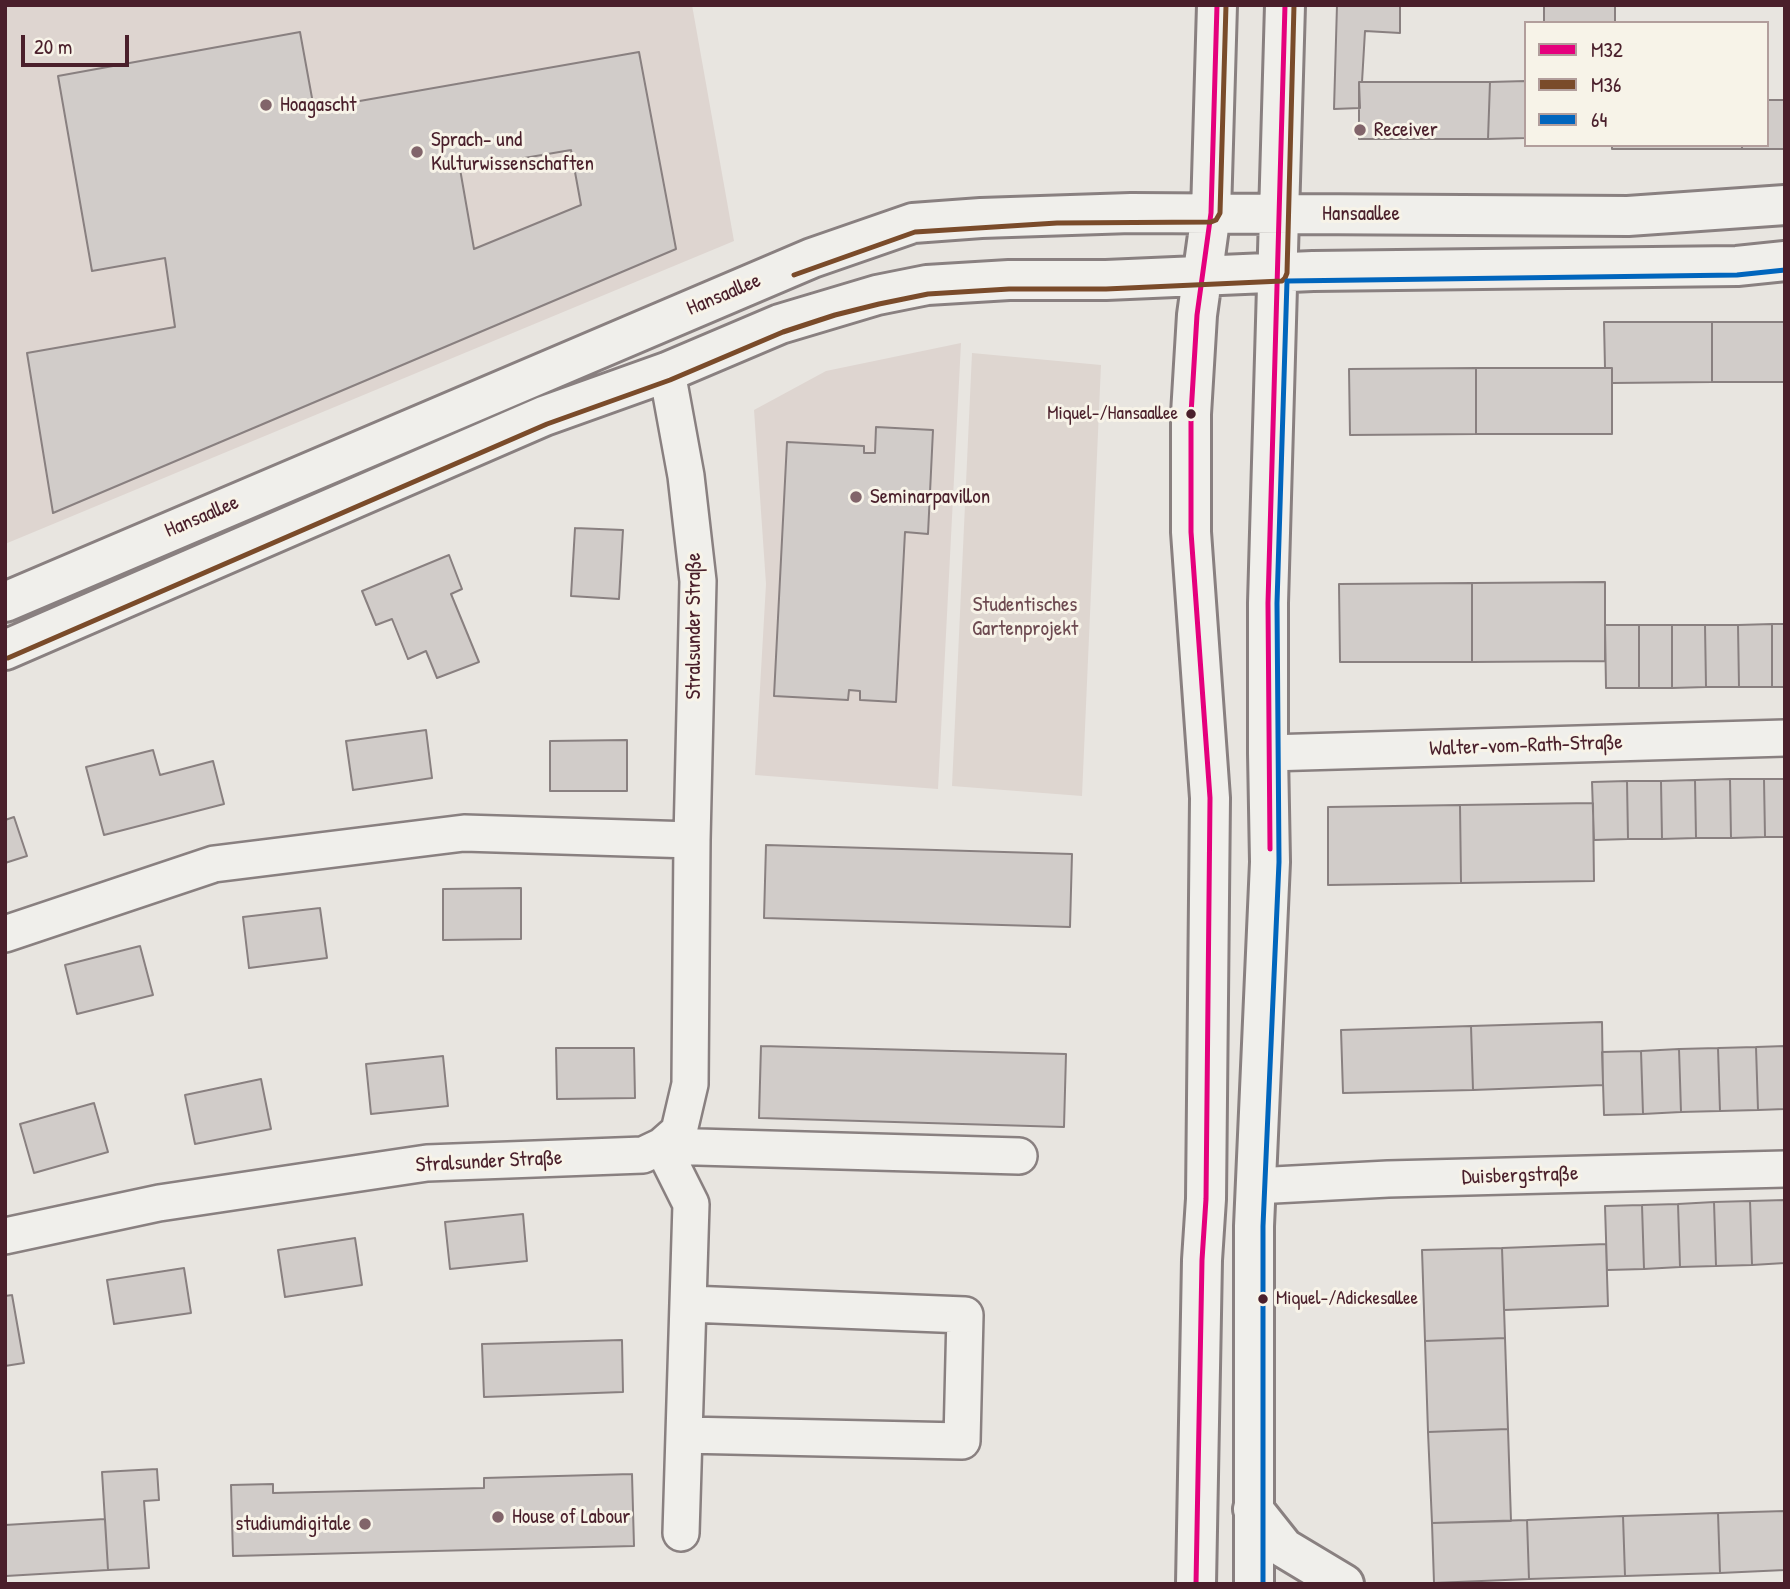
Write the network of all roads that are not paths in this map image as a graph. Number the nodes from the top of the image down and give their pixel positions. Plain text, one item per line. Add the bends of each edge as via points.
1 (1217, 5) edge
2 (1285, 5) edge
3 (1785, 205) edge
4 (1211, 213) junction
5 (1280, 214) junction
6 (1785, 261) edge
7 (1278, 273) junction
8 (1202, 276) junction
9 (667, 372) junction
10 (5, 601) edge
11 (5, 650) edge
12 (1785, 738) edge
13 (1268, 752) junction
14 (692, 840) junction
15 (5, 934) edge
16 (662, 1146) junction
17 (1020, 1156) dead end
18 (1785, 1169) edge
19 (1255, 1186) junction
20 (5, 1236) edge
21 (689, 1304) junction
22 (684, 1435) junction
23 (1254, 1509) junction
24 (681, 1533) dead end
25 (1196, 1584) edge
26 (1254, 1584) edge
27 (1344, 1584) edge

1 - 4 main road
2 - 5 main road
3 - 5 main road, Hansaallee via 1628,216
4 - 5 main road, Hansaallee
4 - 8 main road
4 - 10 main road, Hansaallee via 1057,214 913,223 812,258
5 - 7 main road
6 - 7 main road, Hansaallee via 1737,266
7 - 8 main road, Hansaallee
7 - 13 main road
8 - 9 main road, Hansaallee via 927,285 780,324
8 - 25 main road via 1194,348 1191,532 1210,799
9 - 11 main road, Hansaallee via 544,416
9 - 14 street, Stralsunder Straße via 686,476 698,581
12 - 13 street, Walter-vom-Rath-Straße
13 - 19 main road via 1270,862
14 - 15 street via 464,833 214,864
14 - 16 street, Stralsunder Straße via 690,1084 679,1131
16 - 17 street
16 - 20 street, Stralsunder Straße via 643,1155 427,1163 159,1203
16 - 21 street via 691,1204
18 - 19 street, Duisbergstraße
19 - 23 main road
21 - 22 street
21 - 22 street via 965,1315 962,1441
22 - 24 street
23 - 26 main road
23 - 27 main road via 1284,1548

